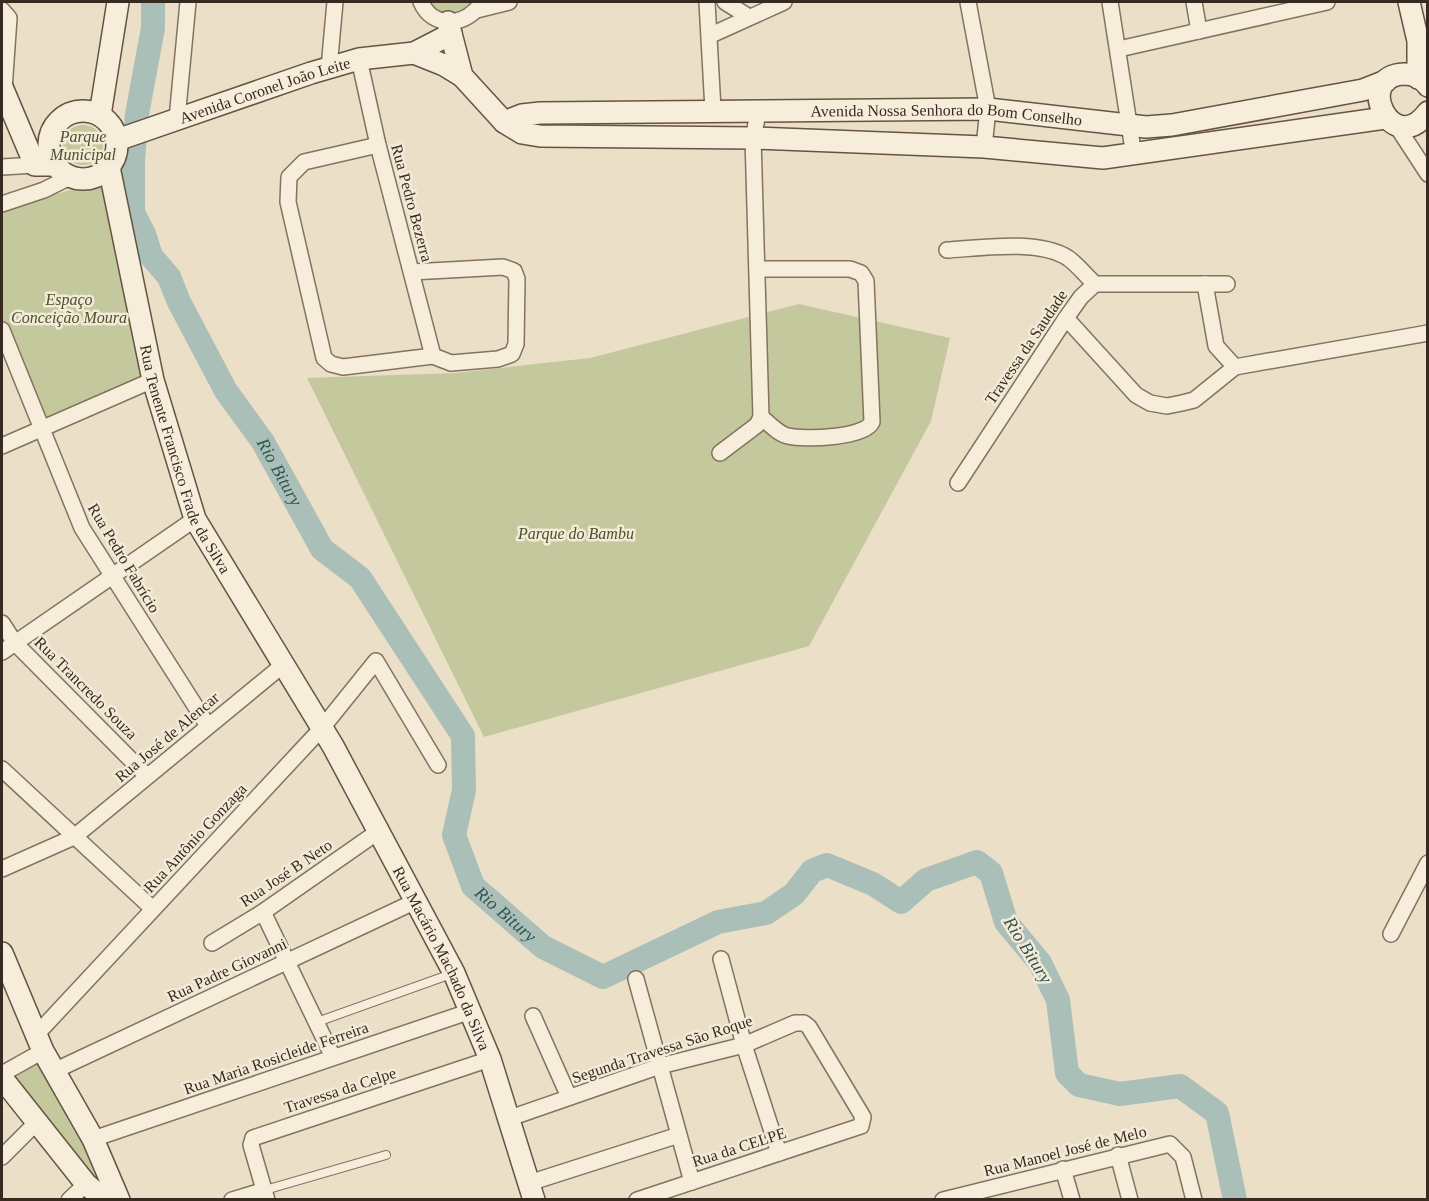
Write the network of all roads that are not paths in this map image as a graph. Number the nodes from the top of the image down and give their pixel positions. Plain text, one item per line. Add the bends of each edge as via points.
1 (118, 2) edge
2 (188, 2) edge
3 (335, 2) edge
4 (421, 2) edge
5 (509, 2) edge
6 (707, 2) edge
7 (726, 2) edge
8 (784, 2) edge
9 (968, 2) edge
10 (1110, 2) edge
11 (1194, 2) edge
12 (1327, 2) edge
13 (1409, 2) edge
14 (1306, 4) edge
15 (479, 6) edge
16 (2, 10) edge
17 (749, 17) junction
18 (450, 28) junction
19 (1199, 31) junction
20 (711, 35) junction
21 (1119, 49) junction
22 (414, 53) junction
23 (359, 59) junction
24 (329, 68) junction
25 (462, 76) junction
26 (1386, 81) junction
27 (1424, 81) edge
28 (3, 89) edge
29 (759, 109) junction
30 (988, 109) junction
31 (713, 110) junction
32 (1428, 112) edge
33 (100, 115) junction
34 (171, 121) junction
35 (1390, 121) junction
36 (504, 123) junction
37 (1129, 125) junction
38 (122, 138) junction
39 (753, 138) junction
40 (378, 145) junction
41 (984, 147) junction
42 (1134, 156) junction
43 (2, 167) edge
44 (109, 167) junction
45 (53, 169) junction
46 (1428, 174) edge
47 (2, 204) edge
48 (947, 250) dead end
49 (757, 269) junction
50 (412, 272) junction
51 (1095, 284) junction
52 (1204, 284) junction
53 (1227, 284) dead end
54 (1066, 318) junction
55 (2, 330) edge
56 (1428, 333) edge
57 (433, 356) junction
58 (1235, 367) junction
59 (153, 380) junction
60 (761, 417) junction
61 (40, 429) junction
62 (2, 446) edge
63 (720, 453) dead end
64 (958, 483) dead end
65 (195, 519) junction
66 (111, 576) junction
67 (2, 623) edge
68 (15, 643) junction
69 (2, 652) edge
70 (283, 665) junction
71 (208, 726) junction
72 (322, 728) junction
73 (438, 765) dead end
74 (2, 769) edge
75 (147, 776) junction
76 (379, 831) junction
77 (74, 837) junction
78 (1428, 863) edge
79 (2, 869) edge
80 (416, 901) junction
81 (153, 909) junction
82 (263, 912) junction
83 (1391, 934) dead end
84 (212, 943) dead end
85 (2, 952) edge
86 (721, 958) dead end
87 (288, 962) junction
88 (453, 973) junction
89 (636, 979) dead end
90 (471, 1011) junction
91 (533, 1016) dead end
92 (317, 1022) junction
93 (39, 1043) junction
94 (744, 1045) junction
95 (333, 1057) junction
96 (490, 1059) junction
97 (660, 1066) junction
98 (54, 1071) junction
99 (2, 1076) edge
100 (569, 1097) junction
101 (510, 1118) junction
102 (36, 1123) junction
103 (851, 1130) joint
104 (679, 1135) junction
105 (93, 1139) junction
106 (779, 1153) junction
107 (386, 1155) dead end
108 (1118, 1155) junction
109 (2, 1156) edge
110 (1063, 1169) junction
111 (692, 1182) junction
112 (86, 1184) junction
113 (532, 1191) edge
114 (266, 1195) edge
115 (965, 1197) edge
116 (69, 1200) edge
117 (105, 1200) edge
118 (119, 1200) edge
119 (232, 1200) edge
120 (637, 1200) edge
121 (943, 1200) edge
122 (1072, 1200) edge
123 (1130, 1200) edge
124 (1194, 1200) edge

1 - 33 street
2 - 34 street
3 - 24 street
4 - 18 street
5 - 15 street
6 - 20 street
7 - 17 street
8 - 17 street
9 - 30 street
10 - 21 street
11 - 19 street
12 - 14 street
13 - 27 street
14 - 19 street
15 - 18 street
16 - 28 street via 9,18
17 - 20 street
18 - 22 street, Avenida Coronel João Leite
18 - 25 street, Avenida Nossa Senhora do Bom Conselho
19 - 21 street
20 - 31 street
21 - 37 street
22 - 23 street, Avenida Coronel João Leite
22 - 25 street, Avenida Coronel João Leite
23 - 24 street, Avenida Coronel João Leite
23 - 40 street, Rua Pedro Bezerra
24 - 34 street, Avenida Coronel João Leite
25 - 36 street, Avenida Nossa Senhora do Bom Conselho
26 - 27 street, Avenida Nossa Senhora do Bom Conselho via 1398,74 1410,74
26 - 35 street via 1379,92 1379,106
26 - 37 street, Avenida Nossa Senhora do Bom Conselho via 1363,90 1172,125
28 - 45 street
29 - 30 street, Avenida Nossa Senhora do Bom Conselho
29 - 31 street, Avenida Nossa Senhora do Bom Conselho
29 - 39 street
30 - 37 street, Avenida Nossa Senhora do Bom Conselho
30 - 41 street
31 - 36 street, Avenida Nossa Senhora do Bom Conselho via 540,113
32 - 35 street, Avenida Nossa Senhora do Bom Conselho via 1409,126
33 - 38 street
33 - 45 street via 77,111 57,122 48,143
34 - 38 street, Avenida Coronel João Leite
35 - 42 street, Avenida Nossa Senhora do Bom Conselho
35 - 46 street
36 - 39 street, Avenida Nossa Senhora do Bom Conselho via 540,136
37 - 42 street
38 - 44 street
39 - 41 street, Avenida Nossa Senhora do Bom Conselho
39 - 49 street
40 - 50 street, Rua Pedro Bezerra
40 - 57 street via 304,162 289,177 288,202 321,348 327,361 343,367
41 - 42 street, Avenida Nossa Senhora do Bom Conselho via 1103,158
43 - 45 street
44 - 45 street via 91,178
44 - 59 street, Rua Tenente Francisco Frade da Silva
45 - 47 street via 44,190
48 - 51 street via 1021,247 1053,252 1067,258
49 - 60 street
49 - 60 street via 850,269 861,273 866,281 872,422 857,434 796,438 785,435
50 - 57 street, Rua Pedro Bezerra
50 - 57 street via 503,267 514,271 518,279 516,344 512,354 451,363
51 - 52 street
51 - 54 street, Travessa da Saudade
52 - 53 street
52 - 58 street via 1216,346
54 - 58 street via 1136,395 1150,403 1167,406 1194,400
54 - 64 street, Travessa da Saudade
55 - 61 street, Rua Pedro Fabrício
56 - 58 street
59 - 61 street
59 - 65 street, Rua Tenente Francisco Frade da Silva
60 - 63 street via 757,425
61 - 62 street
61 - 66 street, Rua Pedro Fabrício via 81,528
65 - 66 street
65 - 70 street, Rua Tenente Francisco Frade da Silva
66 - 68 street
66 - 71 street, Rua Pedro Fabrício
67 - 68 street, Rua Trancredo Souza
68 - 69 street
68 - 75 street, Rua Trancredo Souza
70 - 71 street, Rua José de Alencar
70 - 72 street, Rua Tenente Francisco Frade da Silva
71 - 75 street, Rua José de Alencar
72 - 73 street, Rua Antônio Gonzaga via 376,662
72 - 76 street, Rua Macário Machado da Silva
72 - 81 street, Rua Antônio Gonzaga
74 - 77 street
75 - 77 street, Rua José de Alencar
76 - 80 street, Rua Macário Machado da Silva
76 - 82 street, Rua José B Neto
77 - 79 street, Rua José de Alencar
77 - 81 street
78 - 83 street
80 - 87 street, Rua Padre Giovanni
80 - 88 street, Rua Macário Machado da Silva
81 - 93 street, Rua Antônio Gonzaga
82 - 84 street, Rua José B Neto
82 - 87 street
85 - 93 street
86 - 94 street
87 - 92 street
87 - 98 street, Rua Padre Giovanni
88 - 90 street, Rua Macário Machado da Silva
88 - 92 lane
89 - 97 street
90 - 95 street, Rua Maria Rosicleide Ferreira
90 - 96 street, Rua Macário Machado da Silva
91 - 100 street
92 - 95 street
93 - 98 street
93 - 99 street, Rua Antônio Gonzaga
94 - 97 street, Segunda Travessa São Roque
94 - 103 street, Segunda Travessa São Roque via 790,1024 800,1022 809,1027 863,1117 861,1126
94 - 106 street
95 - 105 street, Rua Maria Rosicleide Ferreira
96 - 101 street, Rua Macário Machado da Silva
96 - 114 street, Travessa da Celpe via 253,1138 251,1145
97 - 100 street, Segunda Travessa São Roque
97 - 104 street
98 - 105 street
99 - 102 street
100 - 101 street, Segunda Travessa São Roque
101 - 113 street, Rua Macário Machado da Silva
102 - 109 street
102 - 112 street
103 - 106 street, Rua da CELPE
104 - 111 street
104 - 113 street
105 - 118 street
106 - 111 street, Rua da CELPE
107 - 114 lane
108 - 110 street, Rua Manoel José de Melo
108 - 123 street
108 - 124 street, Rua Manoel José de Melo via 1170,1144 1184,1157
110 - 115 street, Rua Manoel José de Melo
110 - 122 street
111 - 120 street, Rua da CELPE
112 - 116 street
112 - 117 street
114 - 119 street
115 - 121 street, Rua Manoel José de Melo

